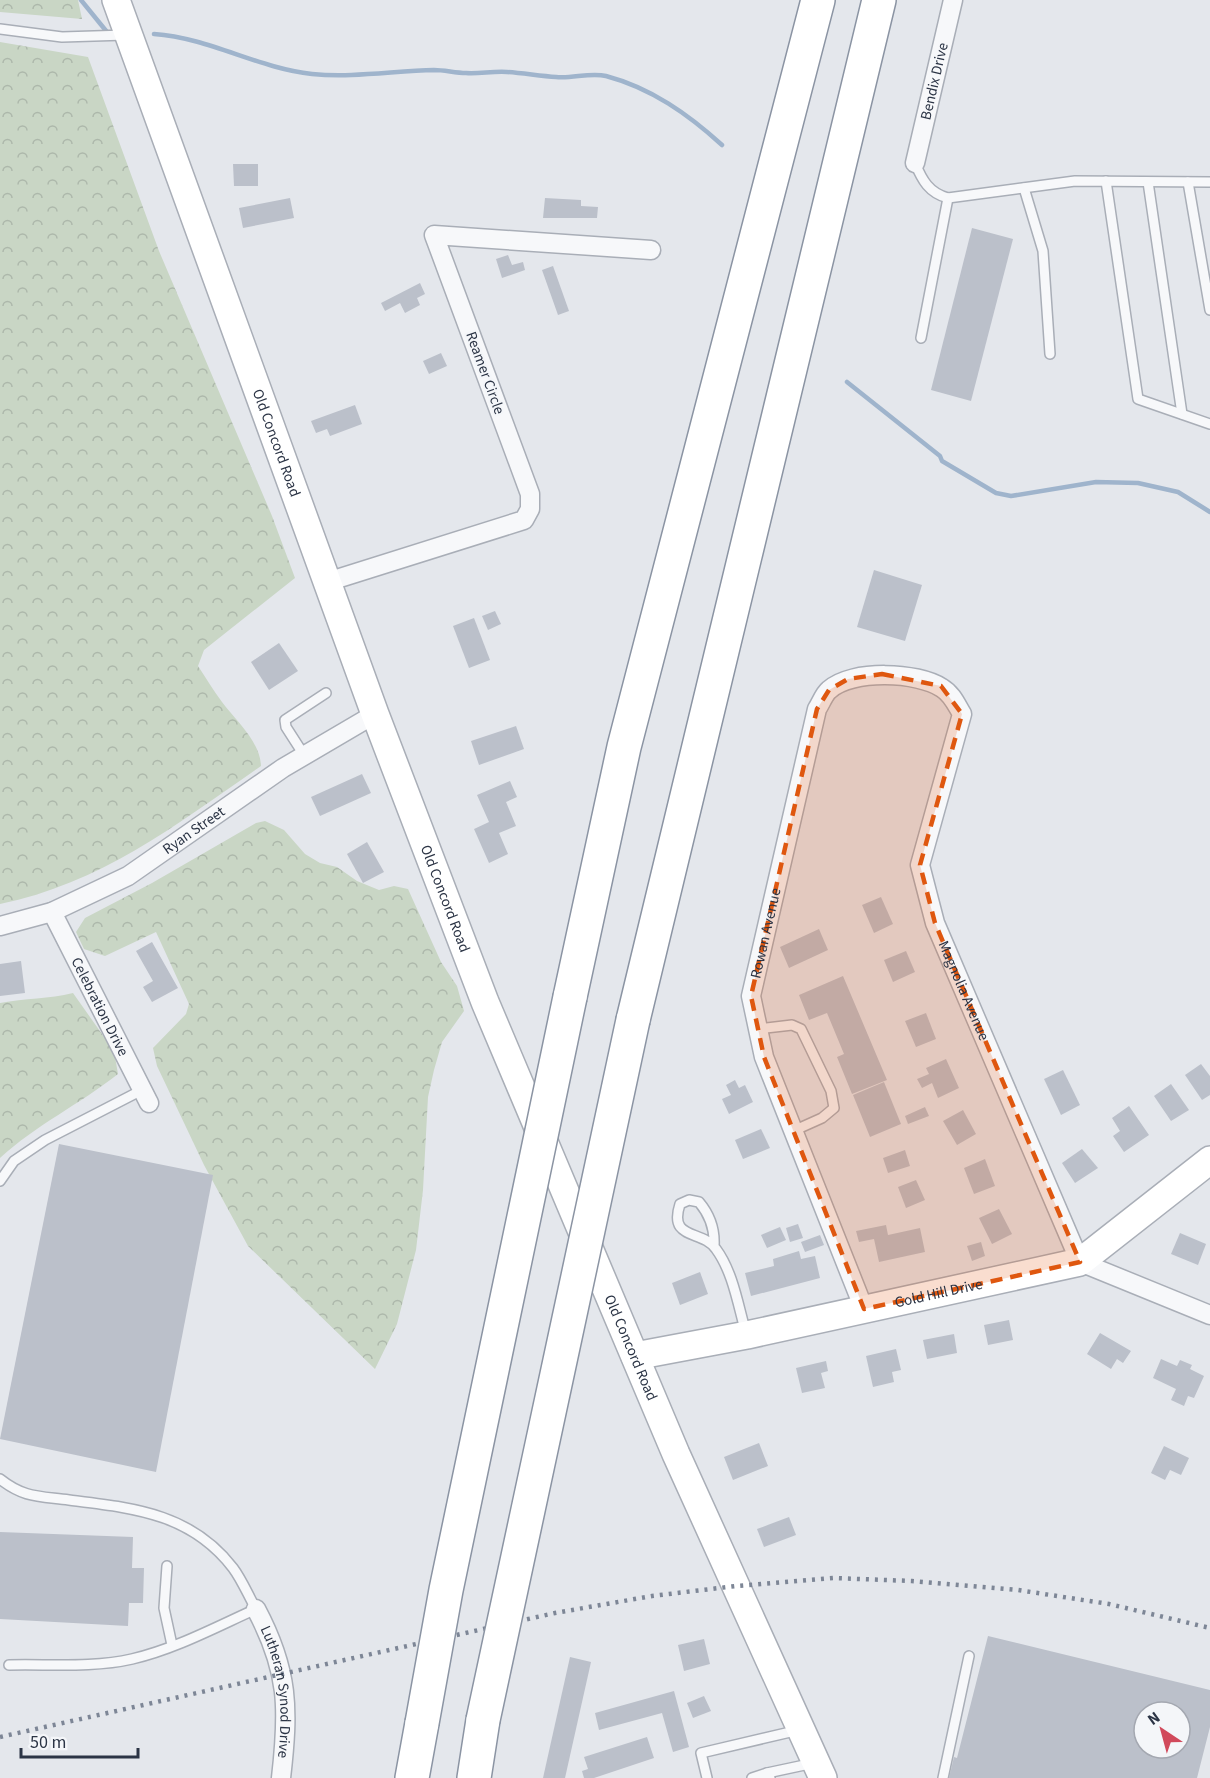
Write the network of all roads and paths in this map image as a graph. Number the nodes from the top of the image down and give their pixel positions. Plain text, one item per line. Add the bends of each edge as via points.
1 (116, 0) edge
2 (818, 0) edge
3 (879, 0) edge
4 (954, 0) edge
5 (0, 29) edge
6 (128, 35) junction
7 (915, 163) joint
8 (1106, 182) junction
9 (1148, 182) junction
10 (1188, 182) junction
11 (1210, 182) edge
12 (1024, 188) junction
13 (948, 198) junction
14 (651, 250) dead end
15 (1210, 309) edge
16 (921, 338) dead end
17 (1050, 354) dead end
18 (1182, 414) junction
19 (1210, 424) edge
20 (327, 582) junction
21 (326, 693) dead end
22 (959, 709) joint
23 (375, 714) junction
24 (304, 755) junction
25 (52, 912) junction
26 (0, 926) edge
27 (758, 1029) junction
28 (146, 1096) joint
29 (793, 1131) junction
30 (1210, 1160) edge
31 (0, 1181) edge
32 (714, 1246) junction
33 (1080, 1262) junction
34 (864, 1309) junction
35 (1210, 1315) edge
36 (747, 1335) junction
37 (635, 1356) junction
38 (0, 1479) edge
39 (167, 1566) dead end
40 (256, 1609) junction
41 (172, 1645) junction
42 (969, 1656) dead end
43 (9, 1665) dead end
44 (801, 1729) junction
45 (820, 1770) edge
46 (768, 1776) edge
47 (281, 1778) edge
48 (412, 1778) edge
49 (474, 1778) edge
50 (707, 1778) edge
51 (752, 1778) edge
52 (943, 1778) edge

1 - 6 main road, Old Concord Road
2 - 48 highway, bridge via 624,747 446,1590
3 - 49 highway, bridge via 633,1020 483,1720
4 - 7 street, Bendix Drive
5 - 6 lane via 62,37
6 - 20 main road, Old Concord Road
7 - 13 lane via 928,188
8 - 9 lane
8 - 12 lane via 1075,181
8 - 18 lane via 1138,399
9 - 10 lane
9 - 18 lane
10 - 11 lane
10 - 15 lane
12 - 13 lane
12 - 17 lane via 1043,250
13 - 16 lane
14 - 20 street, Reamer Circle via 434,236 530,494 530,509 525,519
18 - 19 lane
20 - 23 main road, Old Concord Road
21 - 24 lane via 285,720
22 - 27 street, Rowan Avenue via 941,686 882,674 849,679 829,690 817,709 751,996
22 - 33 street, Magnolia Avenue via 962,714 954,750 920,865 935,923
23 - 24 street, Ryan Street
23 - 37 main road, Old Concord Road via 484,1002
24 - 25 street, Ryan Street via 128,876
25 - 26 street, Ryan Street
25 - 28 street, Celebration Drive
27 - 29 street, Rowan Avenue via 764,1057
27 - 29 lane via 792,1025 801,1029 831,1091 834,1108
28 - 31 lane via 45,1140 14,1161
29 - 34 street, Rowan Avenue
30 - 33 main road, Gold Hill Drive
32 - 32 lane via 679,1226 676,1216 680,1204 689,1200 699,1202 705,1209 712,1223
32 - 36 lane via 727,1268
33 - 34 main road, Gold Hill Drive
33 - 35 street
34 - 36 main road, Gold Hill Drive
36 - 37 main road, Gold Hill Drive
37 - 44 main road, Old Concord Road via 675,1454
38 - 40 lane via 17,1493 132,1508 183,1524 212,1545 234,1569
39 - 41 lane via 165,1617
40 - 41 lane
40 - 47 street, Lutheran Synod Drive via 283,1673 286,1698
41 - 43 lane via 116,1662
42 - 52 lane
44 - 45 main road, Old Concord Road
44 - 50 lane via 700,1753
45 - 46 lane
46 - 51 lane

